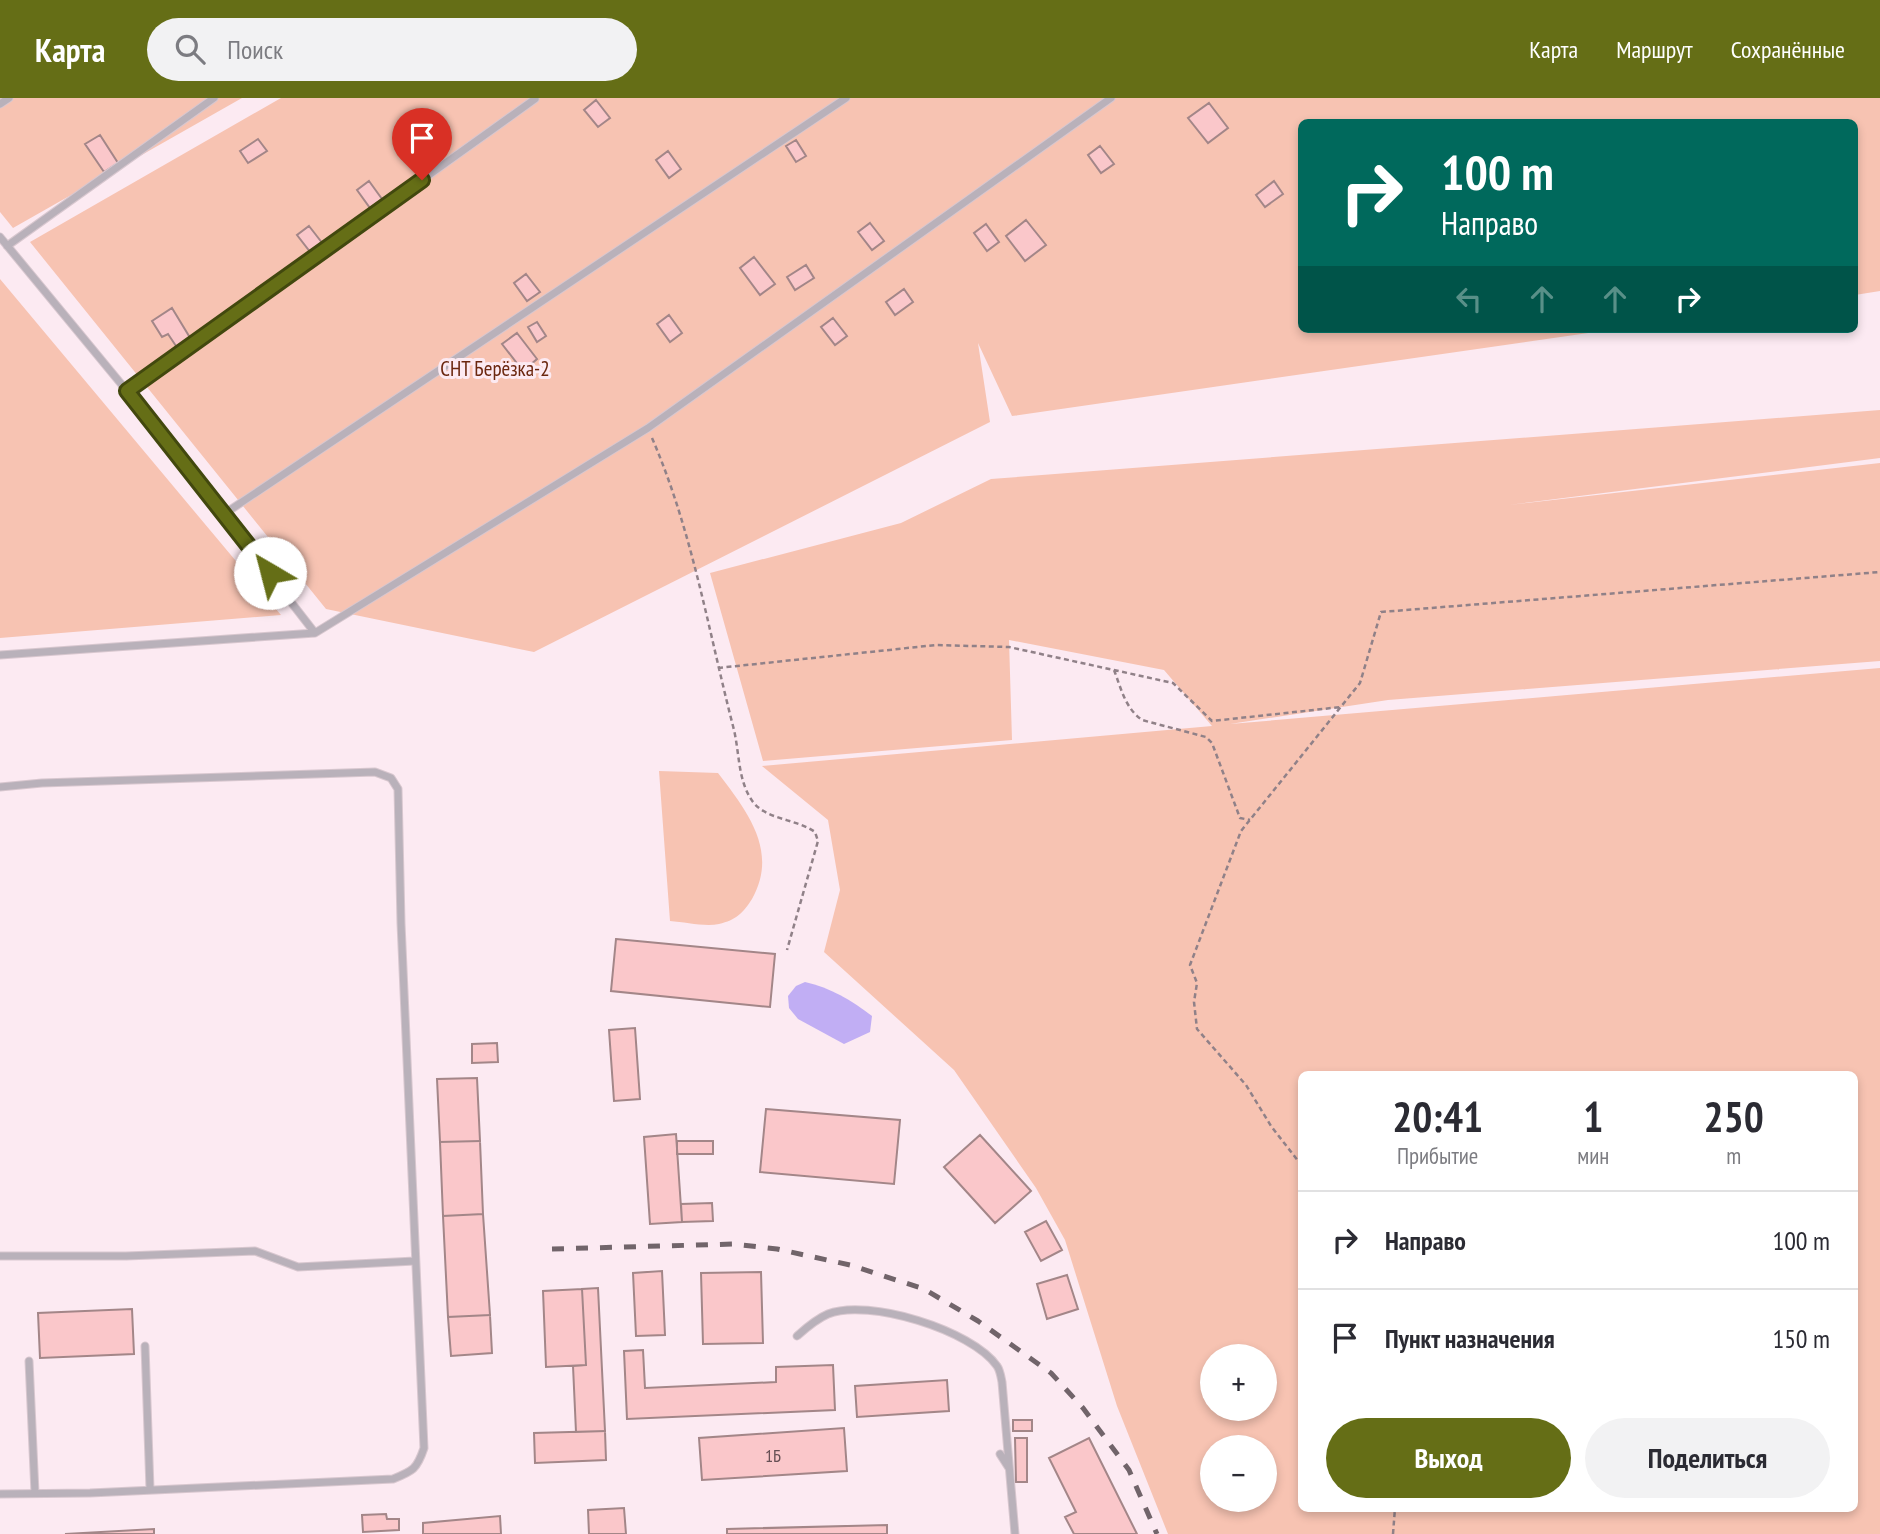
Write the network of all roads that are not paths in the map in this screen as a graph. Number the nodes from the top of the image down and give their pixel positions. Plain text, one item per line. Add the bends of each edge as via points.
1 (9, 98) edge
2 (214, 98) edge
3 (846, 98) edge
4 (1111, 98) edge
5 (535, 99) edge
6 (0, 104) edge
7 (0, 237) edge
8 (7, 246) junction
9 (127, 391) junction
10 (224, 514) junction
11 (315, 633) junction
12 (0, 655) edge
13 (0, 787) edge
14 (0, 1256) edge
15 (415, 1261) junction
16 (797, 1336) dead end
17 (145, 1346) dead end
18 (29, 1361) dead end
19 (1000, 1454) dead end
20 (1010, 1469) junction
21 (150, 1489) junction
22 (34, 1493) junction
23 (0, 1494) edge
24 (1015, 1534) edge

1 - 6 lane
2 - 8 lane
3 - 10 lane
4 - 11 lane via 648,428
5 - 9 lane
7 - 8 lane
8 - 9 lane
9 - 10 lane
10 - 11 lane
11 - 12 lane
13 - 15 lane via 375,772 391,778 398,789
14 - 15 lane via 255,1251 298,1267
15 - 21 lane via 424,1448 413,1471 393,1479
16 - 20 lane via 830,1313 862,1310 902,1315 948,1331 998,1367
17 - 21 lane
18 - 22 lane
19 - 20 lane
20 - 24 lane
21 - 22 lane
22 - 23 lane

